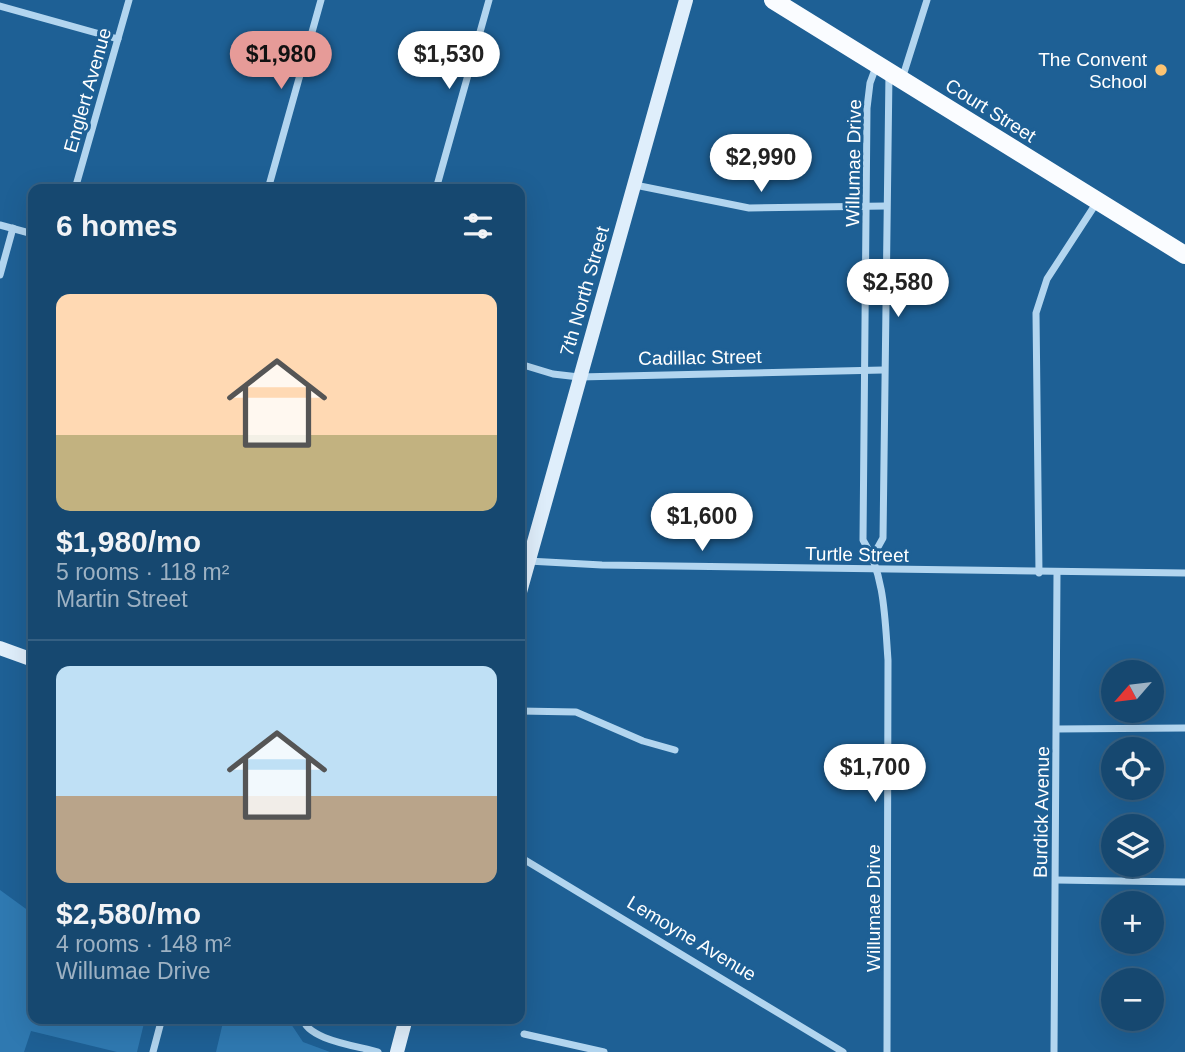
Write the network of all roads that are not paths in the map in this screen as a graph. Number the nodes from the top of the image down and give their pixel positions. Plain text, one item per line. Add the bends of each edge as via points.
1 (129, 0) edge
2 (321, 0) edge
3 (489, 0) edge
4 (686, 0) edge
5 (774, 0) edge
6 (928, 0) edge
7 (0, 6) edge
8 (118, 39) junction
9 (889, 71) junction
10 (76, 184) edge
11 (269, 184) edge
12 (437, 184) edge
13 (635, 185) junction
14 (1098, 201) junction
15 (868, 206) junction
16 (886, 206) junction
17 (0, 225) edge
18 (13, 228) junction
19 (28, 232) edge
20 (1185, 255) edge
21 (0, 275) edge
22 (525, 366) edge
23 (883, 370) junction
24 (865, 371) junction
25 (579, 377) junction
26 (873, 556) junction
27 (528, 561) junction
28 (876, 569) junction
29 (525, 573) edge
30 (1039, 573) junction
31 (1057, 573) junction
32 (1185, 573) edge
33 (0, 648) edge
34 (28, 658) edge
35 (525, 711) edge
36 (1185, 728) edge
37 (1057, 729) junction
38 (675, 750) dead end
39 (525, 860) edge
40 (1056, 880) junction
41 (1185, 883) edge
42 (160, 1024) edge
43 (307, 1024) edge
44 (404, 1024) edge
45 (524, 1034) dead end
46 (153, 1052) edge
47 (378, 1052) edge
48 (397, 1052) edge
49 (604, 1052) edge
50 (843, 1052) edge
51 (887, 1052) edge
52 (1054, 1052) edge

1 - 8 street, Englert Avenue
2 - 11 street
3 - 12 street
4 - 13 street, 7th North Street
5 - 9 main road, Court Street
6 - 9 street
7 - 8 street
8 - 10 street, Englert Avenue
9 - 14 main road, Court Street
9 - 15 street, Willumae Drive via 870,83
9 - 16 street, Willumae Drive
13 - 15 street via 749,208
13 - 25 street, 7th North Street
14 - 20 main road, Court Street
14 - 30 street via 1047,279 1036,313
15 - 16 street
15 - 24 street, Willumae Drive
16 - 23 street, Willumae Drive
17 - 18 street
18 - 19 street
18 - 21 street
22 - 25 street, Cadillac Street
23 - 24 street, Cadillac Street
23 - 26 street, Willumae Drive via 883,538
24 - 25 street, Cadillac Street
24 - 26 street, Willumae Drive via 863,540
25 - 27 street, 7th North Street
26 - 28 street, Willumae Drive
27 - 28 street, Turtle Street
27 - 29 street, 7th North Street
28 - 30 street, Turtle Street
28 - 51 street, Willumae Drive via 890,708
30 - 31 street, Turtle Street
31 - 32 street, Turtle Street
31 - 37 street, Burdick Avenue
33 - 34 street
35 - 38 street via 576,712
36 - 37 street
37 - 40 street, Burdick Avenue
39 - 50 street, Lemoyne Avenue
40 - 41 street
40 - 52 street, Burdick Avenue
42 - 46 street
43 - 47 street via 313,1034
44 - 48 street
45 - 49 street

